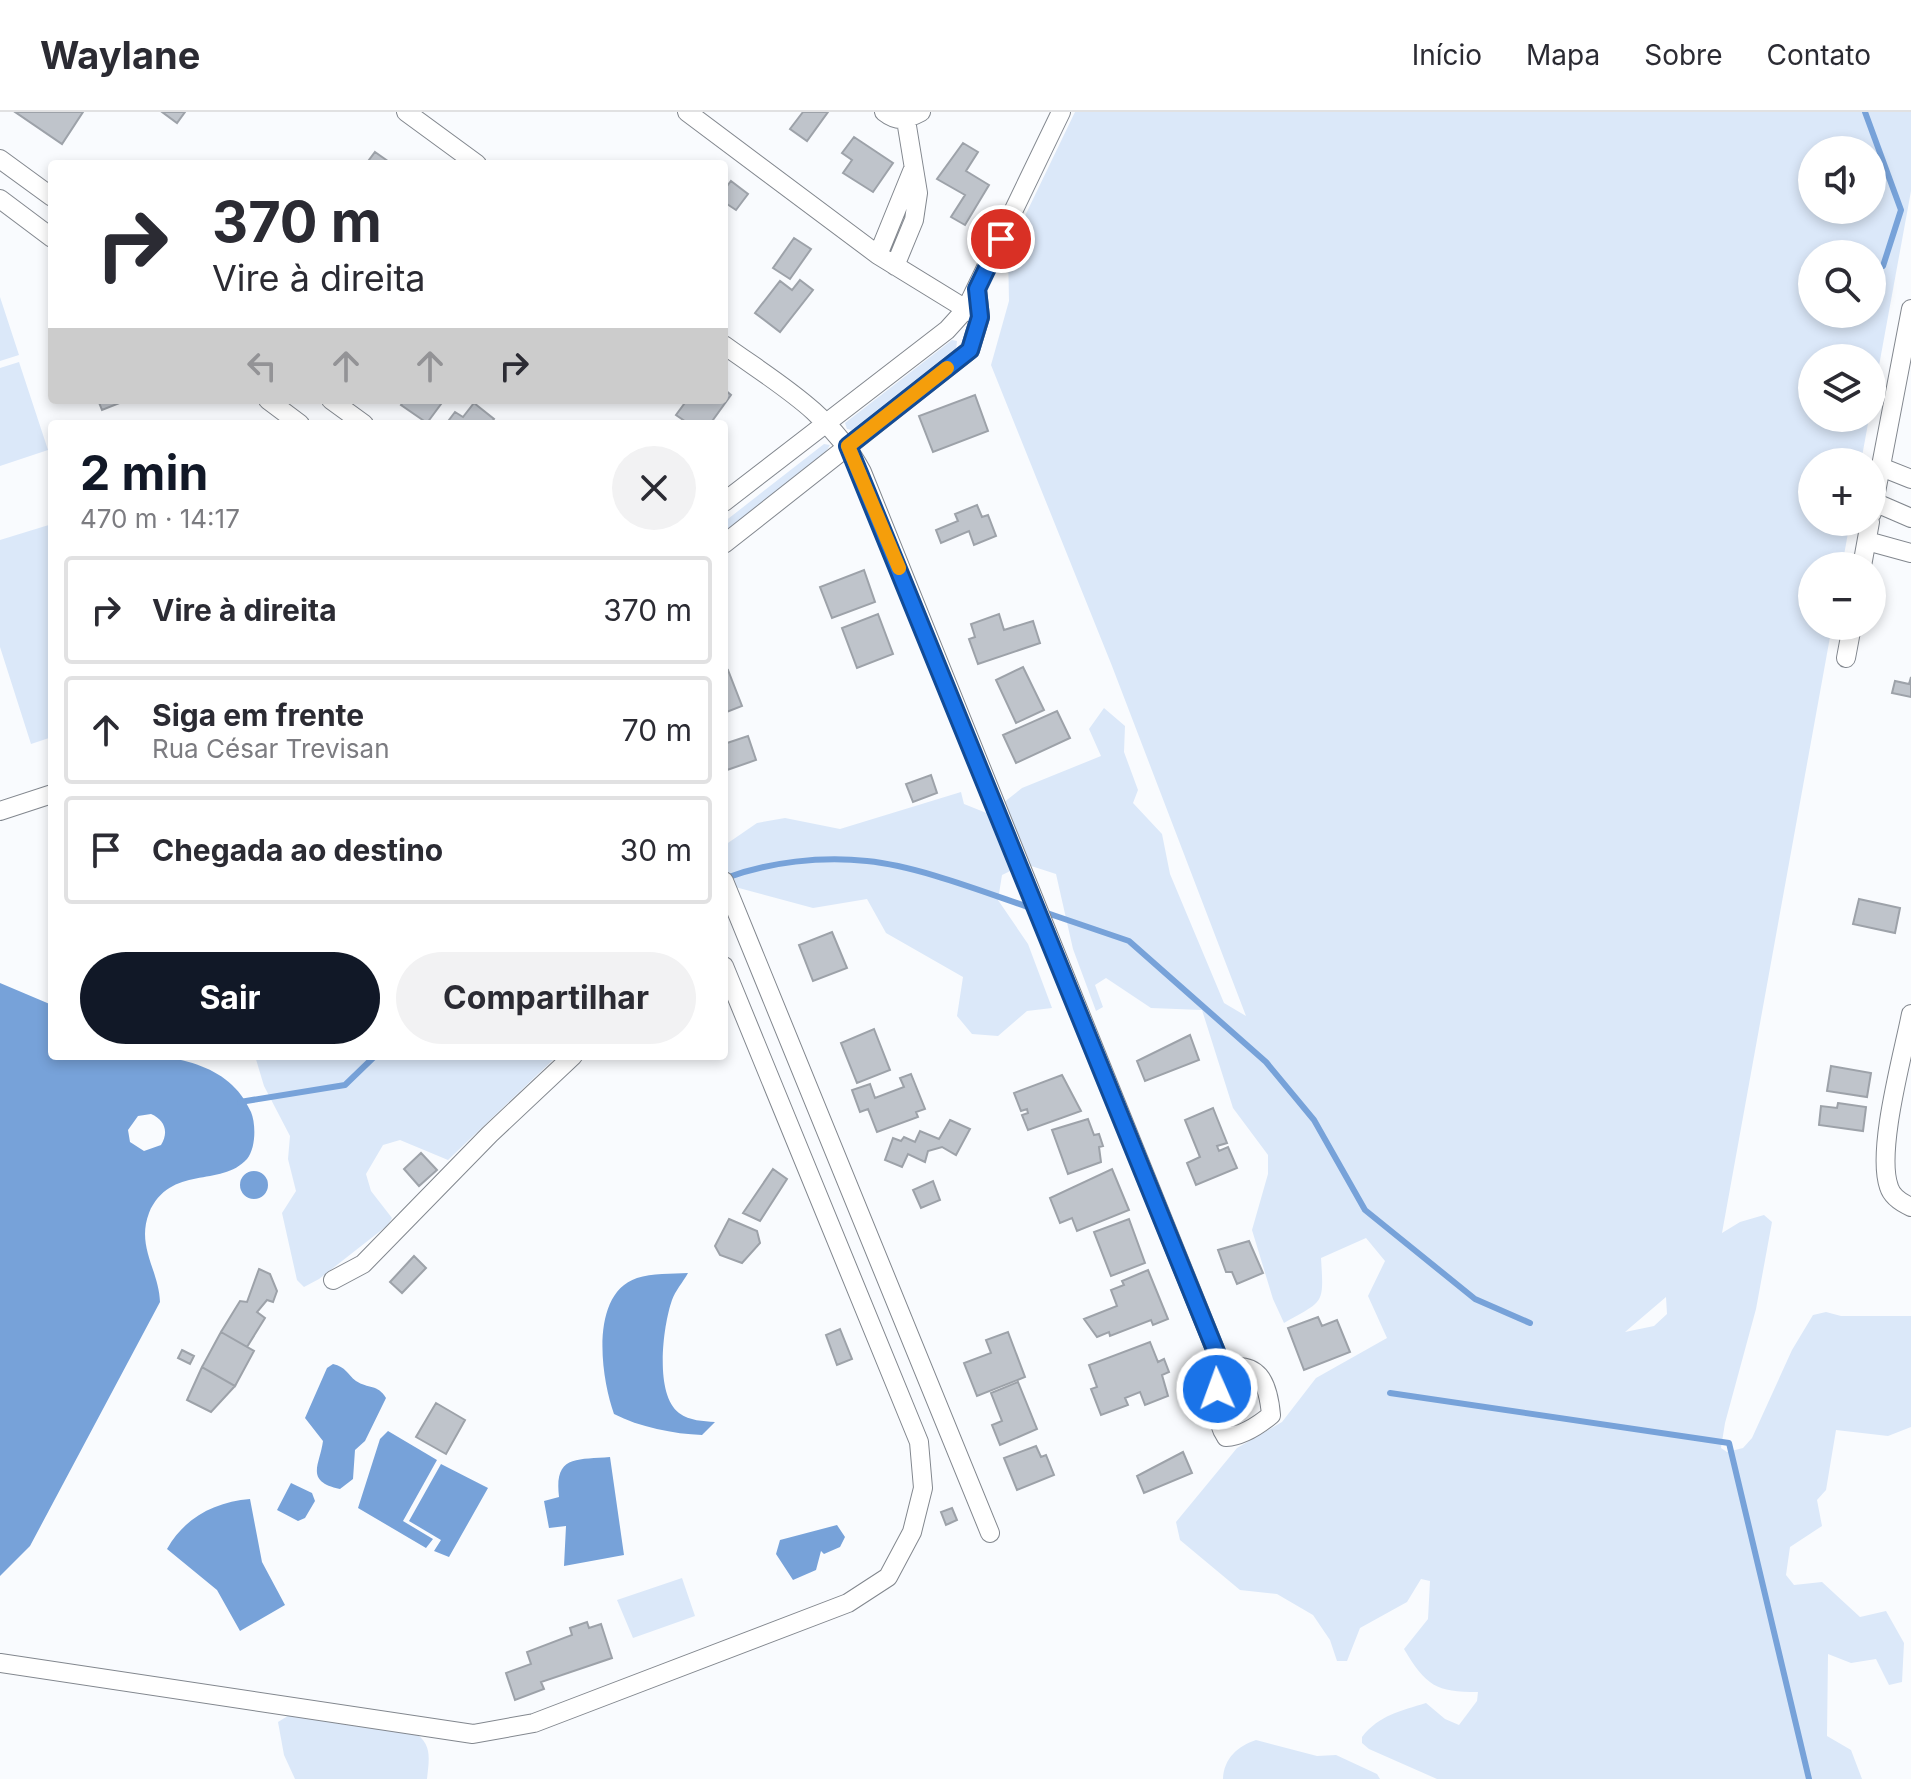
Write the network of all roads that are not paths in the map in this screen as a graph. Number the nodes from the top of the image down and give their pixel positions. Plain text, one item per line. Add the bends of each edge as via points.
1 (406, 112) edge
2 (687, 112) edge
3 (884, 112) edge
4 (1061, 112) edge
5 (913, 116) edge
6 (0, 159) edge
7 (472, 160) edge
8 (914, 166) junction
9 (48, 194) edge
10 (4, 208) edge
11 (48, 236) edge
12 (878, 255) junction
13 (895, 266) junction
14 (1911, 309) edge
15 (973, 313) junction
16 (728, 348) edge
17 (273, 404) edge
18 (336, 404) edge
19 (295, 420) edge
20 (358, 420) edge
21 (829, 422) junction
22 (848, 446) junction
23 (1885, 448) edge
24 (1886, 469) edge
25 (1911, 479) edge
26 (728, 499) edge
27 (1886, 511) edge
28 (1911, 518) edge
29 (1878, 536) edge
30 (728, 541) edge
31 (1911, 553) edge
32 (1849, 640) edge
33 (1846, 658) dead end
34 (48, 795) edge
35 (0, 811) edge
36 (728, 891) edge
37 (728, 976) edge
38 (1911, 1014) edge
39 (569, 1060) edge
40 (1911, 1207) edge
41 (333, 1280) dead end
42 (1223, 1369) dead end
43 (990, 1533) dead end
44 (0, 1663) edge

1 - 7 street
2 - 12 street
3 - 5 street via 894,119
4 - 15 street via 977,289
5 - 8 street
6 - 9 street
8 - 12 street
8 - 13 street via 914,220
10 - 11 street
12 - 13 street
13 - 15 street
14 - 23 street
15 - 21 street
15 - 22 street via 970,350
16 - 21 street
17 - 19 street
18 - 20 street
21 - 22 street
21 - 26 street
22 - 30 street
22 - 42 street
24 - 25 street
27 - 28 street
29 - 31 street
32 - 33 street
34 - 35 street
36 - 43 street
37 - 44 street via 919,1442 923,1488 912,1532 888,1577 848,1603 534,1723 473,1734
38 - 40 street via 1885,1152 1889,1189
39 - 41 street via 363,1264

